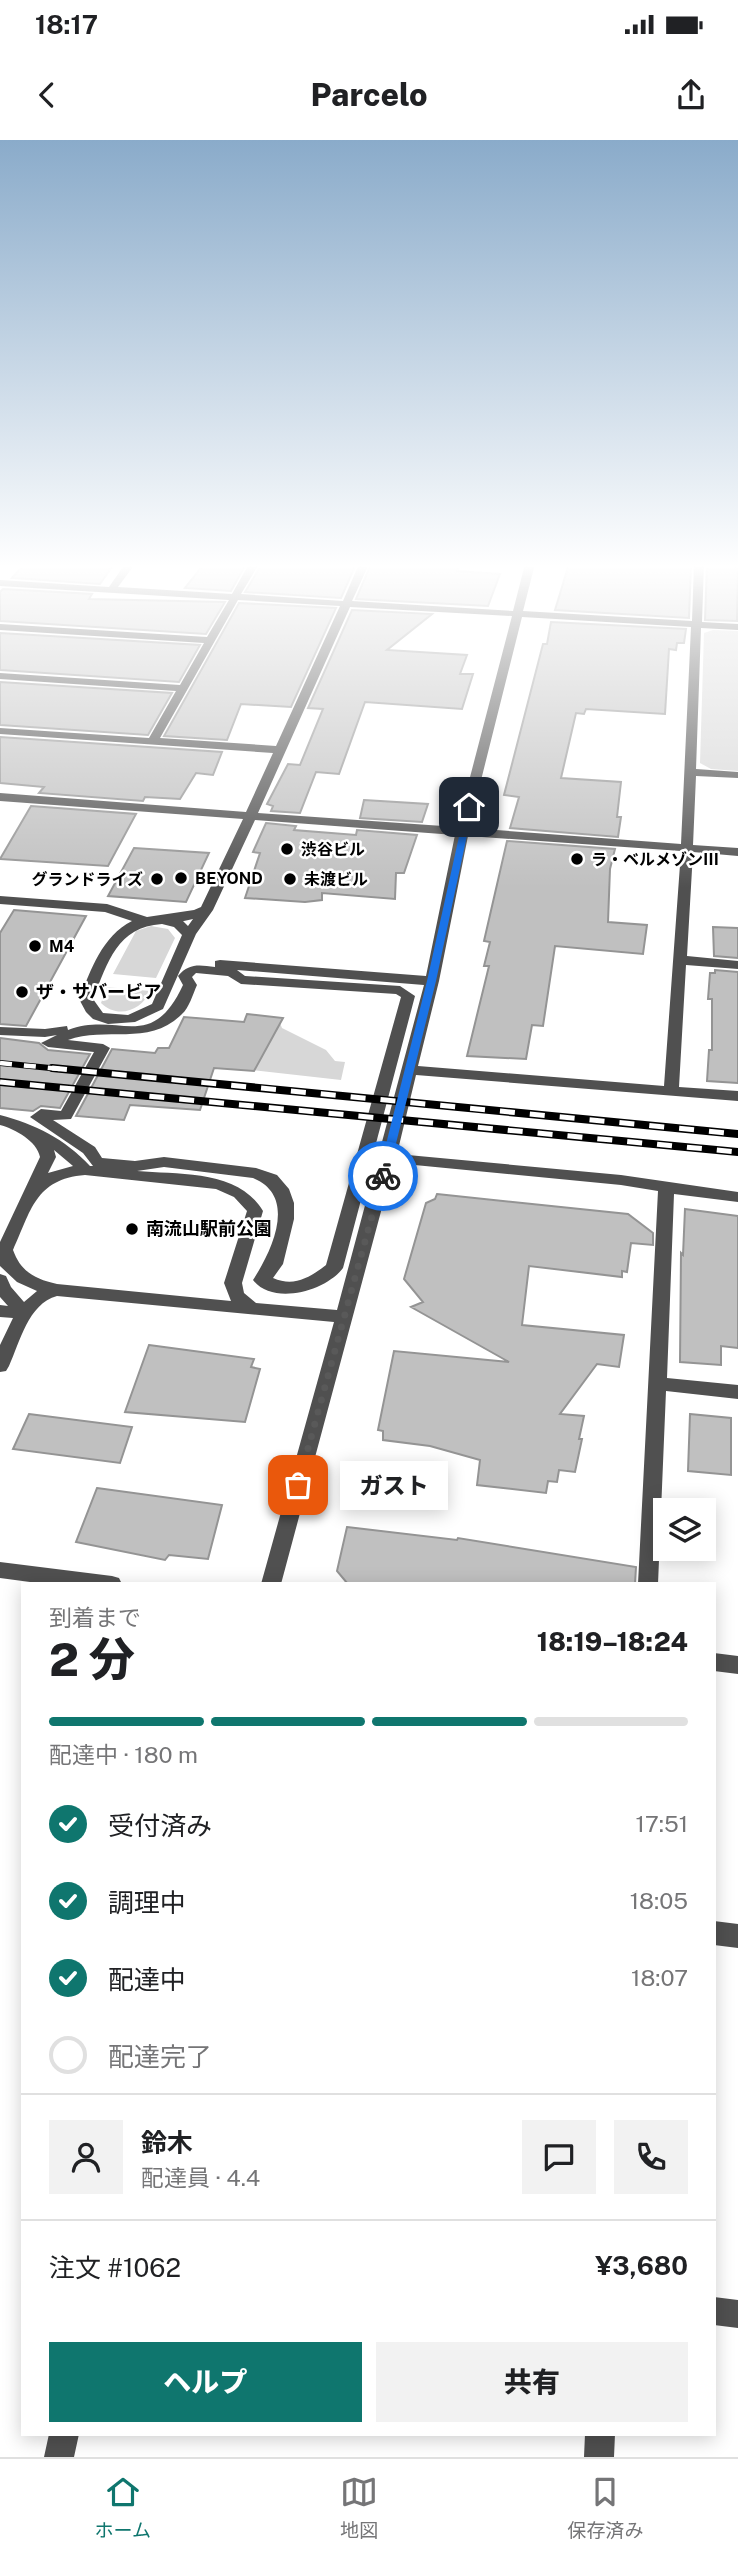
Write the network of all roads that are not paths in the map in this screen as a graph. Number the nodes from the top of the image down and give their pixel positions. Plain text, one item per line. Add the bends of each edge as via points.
1 (190, 672) edge
2 (314, 672) edge
3 (504, 672) edge
4 (693, 672) edge
5 (0, 676) edge
6 (181, 688) junction
7 (0, 731) edge
8 (153, 741) junction
9 (280, 750) junction
10 (689, 772) junction
11 (738, 775) edge
12 (0, 797) edge
13 (251, 815) junction
14 (463, 831) junction
15 (687, 848) junction
16 (738, 852) edge
17 (0, 900) edge
18 (107, 908) junction
19 (206, 910) junction
20 (145, 921) junction
21 (167, 921) junction
22 (119, 934) junction
23 (190, 934) junction
24 (179, 960) junction
25 (681, 960) junction
26 (738, 965) edge
27 (432, 981) junction
28 (86, 999) junction
29 (115, 1020) junction
30 (75, 1023) junction
31 (0, 1031) edge
32 (54, 1042) joint
33 (410, 1070) junction
34 (671, 1090) junction
35 (738, 1096) edge
36 (0, 1120) edge
37 (19, 1125) junction
38 (388, 1158) junction
39 (85, 1170) junction
40 (666, 1188) junction
41 (30, 1192) junction
42 (738, 1197) edge
43 (2, 1255) edge
44 (0, 1280) edge
45 (233, 1283) junction
46 (57, 1290) junction
47 (195, 1303) junction
48 (251, 1308) junction
49 (0, 1311) edge
50 (24, 1313) junction
51 (343, 1317) junction
52 (0, 1366) edge
53 (656, 1383) junction
54 (738, 1392) edge
55 (0, 1570) edge
56 (96, 1582) edge
57 (272, 1582) edge
58 (648, 1582) edge
59 (716, 1662) edge
60 (738, 1665) edge
61 (716, 1933) edge
62 (738, 1936) edge
63 (716, 2311) edge
64 (738, 2314) edge
65 (64, 2436) edge
66 (600, 2436) edge
67 (59, 2457) edge
68 (599, 2457) edge

1 - 6 street
2 - 9 street
3 - 14 street
4 - 10 street
5 - 6 street
6 - 8 street
7 - 8 street
8 - 9 street
9 - 13 street
10 - 11 street
10 - 15 street
12 - 13 street
13 - 14 street
13 - 19 street
14 - 15 street
14 - 27 street
15 - 16 street
15 - 25 street
17 - 18 street
18 - 20 street
18 - 22 street via 120,925
19 - 21 street
19 - 23 street
20 - 21 street
20 - 22 street
21 - 23 street via 179,923
22 - 28 street
23 - 24 street
24 - 27 street
24 - 29 street via 158,1006 141,1017
25 - 26 street
25 - 34 street
27 - 33 street
28 - 29 street via 94,1014
28 - 30 street
29 - 30 street
30 - 31 street via 45,1033
32 - 32 street via 48,1043 103,1048 66,1116 38,1117 89,1150 97,1162 135,1166 164,1162 256,1173 271,1180 281,1189 286,1219 274,1264 262,1280 277,1287 304,1289 334,1268 408,996 404,992 241,980 232,972 193,969 185,976 190,985 178,1011 169,1019 137,1031 82,1030
33 - 34 street
33 - 38 street
34 - 35 street
36 - 37 street
37 - 39 street via 62,1148
37 - 41 street via 46,1148 48,1157
38 - 40 street
38 - 51 street
39 - 41 street via 46,1179
39 - 45 street via 237,1190 256,1211
40 - 42 street
40 - 53 street
41 - 43 street
43 - 46 street via 24,1280
44 - 50 street
45 - 47 street via 212,1299
45 - 48 street via 236,1295
46 - 47 street
46 - 50 street via 40,1294
47 - 48 street
48 - 51 street
49 - 50 street
50 - 52 street
51 - 57 street
53 - 54 street
53 - 58 street
55 - 56 street
59 - 60 street
61 - 62 street
63 - 64 street
65 - 67 street
66 - 68 street

